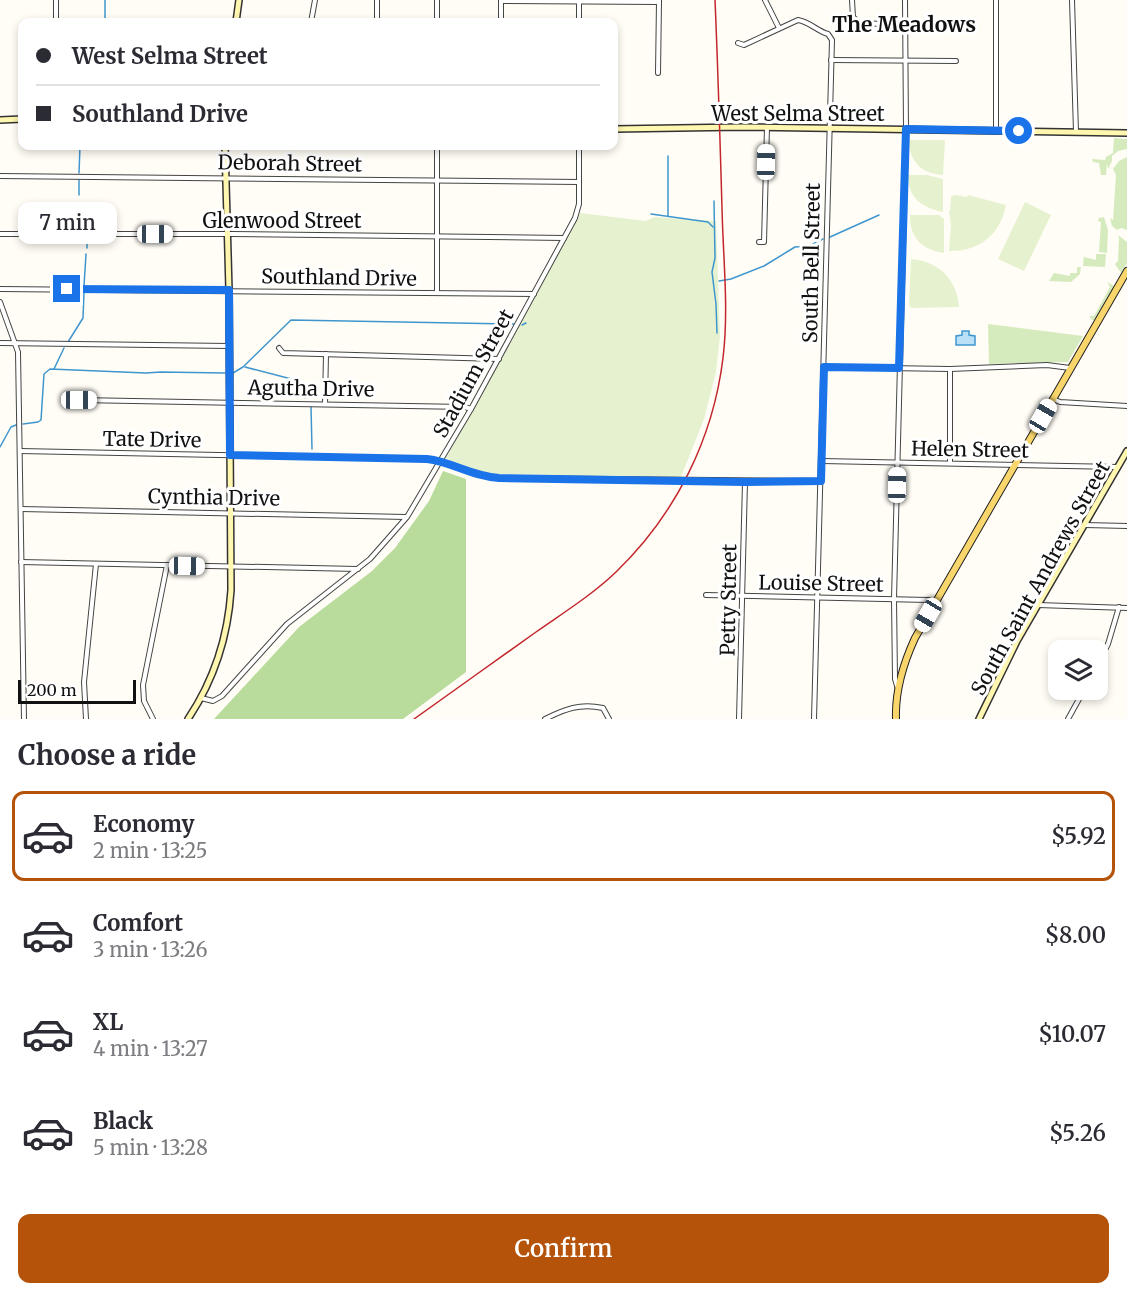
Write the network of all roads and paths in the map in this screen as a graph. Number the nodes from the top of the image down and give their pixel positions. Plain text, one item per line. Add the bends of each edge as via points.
1 (56, 0) edge
2 (239, 0) edge
3 (315, 0) edge
4 (377, 0) edge
5 (437, 0) edge
6 (765, 0) edge
7 (852, 0) edge
8 (905, 0) edge
9 (996, 0) edge
10 (1072, 0) edge
11 (501, 1) edge
12 (579, 1) edge
13 (658, 1) edge
14 (56, 18) edge
15 (237, 18) edge
16 (312, 18) edge
17 (377, 18) edge
18 (437, 18) edge
19 (501, 18) edge
20 (579, 18) edge
21 (905, 25) junction
22 (779, 28) junction
23 (738, 42) dead end
24 (831, 60) junction
25 (906, 61) junction
26 (956, 62) dead end
27 (658, 73) dead end
28 (18, 119) edge
29 (0, 120) edge
30 (767, 127) junction
31 (830, 128) junction
32 (618, 129) edge
33 (906, 129) junction
34 (996, 131) junction
35 (1076, 132) junction
36 (1127, 134) edge
37 (225, 150) edge
38 (437, 150) edge
39 (579, 150) edge
40 (0, 176) edge
41 (225, 178) junction
42 (437, 180) junction
43 (579, 182) junction
44 (0, 234) edge
45 (227, 234) junction
46 (437, 236) junction
47 (564, 238) junction
48 (759, 242) dead end
49 (1127, 271) edge
50 (0, 289) edge
51 (229, 290) junction
52 (437, 293) junction
53 (534, 294) junction
54 (0, 302) edge
55 (0, 343) edge
56 (17, 344) junction
57 (229, 346) junction
58 (279, 348) dead end
59 (326, 354) junction
60 (499, 359) junction
61 (824, 367) junction
62 (899, 368) junction
63 (1071, 368) junction
64 (950, 369) junction
65 (1053, 399) junction
66 (79, 400) dead end
67 (230, 402) junction
68 (326, 404) junction
69 (1127, 406) edge
70 (471, 409) junction
71 (20, 451) junction
72 (1127, 452) edge
73 (230, 455) junction
74 (822, 461) junction
75 (441, 462) junction
76 (897, 462) junction
77 (950, 462) junction
78 (1015, 465) junction
79 (1118, 467) junction
80 (821, 481) junction
81 (745, 482) junction
82 (21, 509) junction
83 (231, 512) junction
84 (406, 517) junction
85 (1084, 525) junction
86 (1127, 526) edge
87 (21, 562) junction
88 (96, 564) junction
89 (167, 565) junction
90 (232, 567) junction
91 (358, 569) junction
92 (706, 595) dead end
93 (743, 596) junction
94 (818, 598) junction
95 (894, 599) junction
96 (935, 602) junction
97 (1038, 605) junction
98 (1119, 608) junction
99 (1127, 608) edge
100 (1108, 644) edge
101 (898, 688) junction
102 (201, 698) junction
103 (1078, 700) edge
104 (24, 719) edge
105 (86, 719) edge
106 (153, 719) edge
107 (188, 719) edge
108 (545, 719) edge
109 (609, 719) edge
110 (740, 719) edge
111 (814, 719) edge
112 (896, 719) edge
113 (980, 719) edge
114 (1068, 719) edge

1 - 14 street
2 - 15 street
3 - 16 street
4 - 17 street
5 - 18 street
6 - 22 street
7 - 21 street via 853,17 860,23
8 - 21 street
9 - 34 street
10 - 35 street
11 - 12 street
11 - 19 street
12 - 13 street
12 - 20 street
13 - 27 street
21 - 25 street
22 - 23 street via 744,45
22 - 24 street, South Bell Street via 802,21 828,34 832,40
24 - 25 street
24 - 31 street, South Bell Street
25 - 26 street
25 - 33 street
28 - 29 street
30 - 31 street, West Selma Street
30 - 32 street, West Selma Street
30 - 48 street via 764,242
31 - 33 street, West Selma Street
31 - 61 street, South Bell Street
33 - 34 street, West Selma Street
33 - 62 street
34 - 35 street, West Selma Street
35 - 36 street, West Selma Street
37 - 41 street
38 - 42 street
39 - 43 street, Stadium Street
40 - 41 street, Deborah Street
41 - 42 street, Deborah Street
41 - 45 street
42 - 43 street, Deborah Street
42 - 46 street
43 - 47 street, Stadium Street via 578,210
44 - 45 street, Glenwood Street
45 - 46 street, Glenwood Street
45 - 51 street
46 - 47 street, Glenwood Street
46 - 52 street
47 - 53 street, Stadium Street
49 - 63 main road
50 - 51 street, Southland Drive
51 - 52 street, Southland Drive
51 - 57 street
52 - 53 street, Southland Drive
53 - 60 street, Stadium Street
54 - 56 street
55 - 56 street
56 - 57 street
56 - 71 street
57 - 67 street
58 - 59 street via 283,353
59 - 60 street
59 - 68 street
60 - 70 street, Stadium Street
61 - 62 street
61 - 74 street, South Bell Street
62 - 64 street
62 - 76 street
63 - 64 street via 1038,365
63 - 65 main road
64 - 77 street
65 - 69 street
65 - 78 main road
66 - 67 street, Agutha Drive
67 - 68 street, Agutha Drive
67 - 73 street
68 - 70 street, Agutha Drive
70 - 75 street, Stadium Street
71 - 73 street, Tate Drive
71 - 82 street
72 - 79 street, South Saint Andrews Street
73 - 75 street, Tate Drive
73 - 83 street
74 - 76 street, Helen Street
74 - 80 street, South Bell Street
75 - 81 street, Tate Drive via 489,477
75 - 84 street, Stadium Street
76 - 77 street, Helen Street
76 - 95 street
77 - 78 street, Helen Street
78 - 79 street, Helen Street
78 - 96 main road
79 - 85 street, South Saint Andrews Street
80 - 81 street, Tate Drive
80 - 94 street, South Bell Street
81 - 93 street, Petty Street
82 - 83 street, Cynthia Drive
82 - 87 street
83 - 84 street, Cynthia Drive
83 - 90 street
84 - 91 street, Stadium Street
85 - 86 street
85 - 97 street, South Saint Andrews Street
87 - 88 street
87 - 104 street
88 - 89 street
88 - 105 street via 84,682
89 - 90 street
89 - 106 street via 143,685 144,702
90 - 91 street
90 - 102 street via 224,638
91 - 102 street, Stadium Street via 298,614 222,696 210,701
92 - 93 street, Louise Street
93 - 94 street, Louise Street
93 - 110 street, Petty Street
94 - 95 street, Louise Street
94 - 111 street, South Bell Street
95 - 96 street, Louise Street
95 - 101 street
96 - 101 main road via 909,649
97 - 98 street
97 - 113 street, South Saint Andrews Street
98 - 99 street
98 - 100 street
101 - 112 main road
102 - 107 street
103 - 114 street
108 - 109 street via 579,705 603,708

